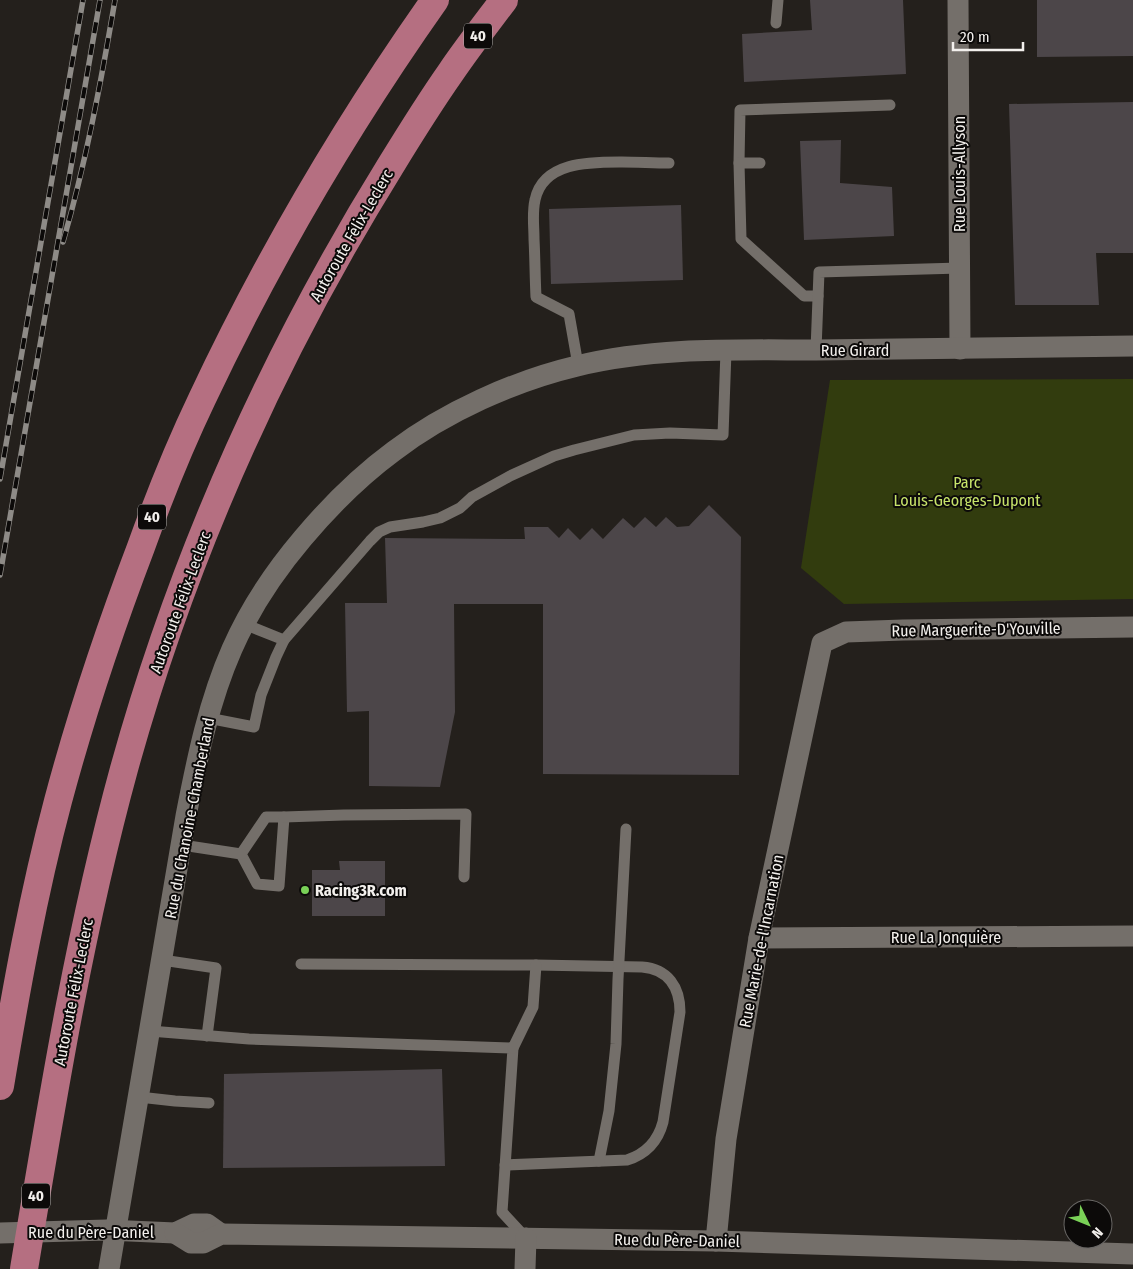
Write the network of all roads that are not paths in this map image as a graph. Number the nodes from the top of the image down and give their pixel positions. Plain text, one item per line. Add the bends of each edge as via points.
1 (435, 0) edge
2 (504, 0) edge
3 (778, 0) edge
4 (958, 0) edge
5 (776, 23) dead end
6 (890, 106) dead end
7 (739, 162) junction
8 (669, 163) dead end
9 (760, 163) dead end
10 (960, 268) junction
11 (818, 296) junction
12 (1133, 346) edge
13 (960, 349) junction
14 (816, 350) junction
15 (726, 351) junction
16 (578, 365) junction
17 (244, 624) junction
18 (1133, 627) edge
19 (284, 640) junction
20 (822, 643) joint
21 (208, 718) junction
22 (284, 817) junction
23 (626, 829) dead end
24 (182, 844) junction
25 (241, 854) junction
26 (464, 877) dead end
27 (1133, 936) edge
28 (759, 938) junction
29 (162, 960) junction
30 (301, 964) dead end
31 (536, 965) junction
32 (619, 966) junction
33 (150, 1031) junction
34 (207, 1036) junction
35 (513, 1048) junction
36 (0, 1086) edge
37 (139, 1097) junction
38 (210, 1103) dead end
39 (599, 1161) junction
40 (505, 1165) junction
41 (117, 1230) junction
42 (2, 1232) edge
43 (526, 1238) junction
44 (716, 1241) junction
45 (1133, 1254) edge
46 (24, 1269) edge
47 (109, 1269) edge
48 (525, 1269) edge

1 - 36 highway, 40 via 367,100 288,232 201,400 163,489 101,657 58,801 17,985
2 - 46 highway, Autoroute Félix-Leclerc / 40 via 428,106 368,202 298,328 215,508 160,652 125,768 84,932
3 - 5 lane
4 - 10 street, Rue Louis-Allyson
6 - 7 lane via 740,110
7 - 9 lane
7 - 11 lane via 741,238 804,296
8 - 16 lane via 577,165 555,173 538,191 534,218 536,297 570,314
10 - 11 lane via 819,272
10 - 13 street, Rue Louis-Allyson
11 - 14 lane
12 - 13 street, Rue Girard
13 - 14 street, Rue Girard
14 - 15 street, Rue Girard
15 - 16 street, Rue Girard via 642,355
15 - 19 lane via 723,435 634,435 574,450 510,476 440,518 382,530
16 - 17 street, Rue du Chanoine-Chamberland via 484,398 393,451 317,521 278,569
17 - 19 lane
17 - 21 street, Rue du Chanoine-Chamberland
18 - 20 street, Rue Marguerite-D'Youville via 846,632
19 - 21 lane via 261,695 254,727
20 - 28 street, Rue Marie-de-l'Incarnation
21 - 24 street, Rue du Chanoine-Chamberland
22 - 25 lane via 266,817
22 - 25 lane via 279,886 257,884
22 - 26 lane via 466,814
23 - 32 lane
24 - 25 lane
24 - 29 street, Rue du Chanoine-Chamberland
27 - 28 street, Rue La Jonquière
28 - 44 street, Rue Marie-de-l'Incarnation via 726,1139
29 - 33 street, Rue du Chanoine-Chamberland
29 - 34 lane via 216,968
30 - 31 lane
31 - 32 lane
31 - 35 lane via 533,1007
32 - 39 lane via 616,1044
32 - 39 lane via 649,967 663,973 677,990 680,1012 658,1137 635,1158
33 - 34 lane
33 - 37 street, Rue du Chanoine-Chamberland
34 - 35 lane
35 - 40 lane
37 - 38 lane
37 - 41 street, Rue du Chanoine-Chamberland
39 - 40 lane
40 - 43 lane via 502,1212
41 - 42 street, Rue du Père-Daniel
41 - 43 street, Rue du Père-Daniel via 175,1233 194,1224 207,1224 221,1234
41 - 47 street, Rue du Chanoine-Chamberland
43 - 44 street, Rue du Père-Daniel
43 - 48 street
44 - 45 street, Rue du Père-Daniel

